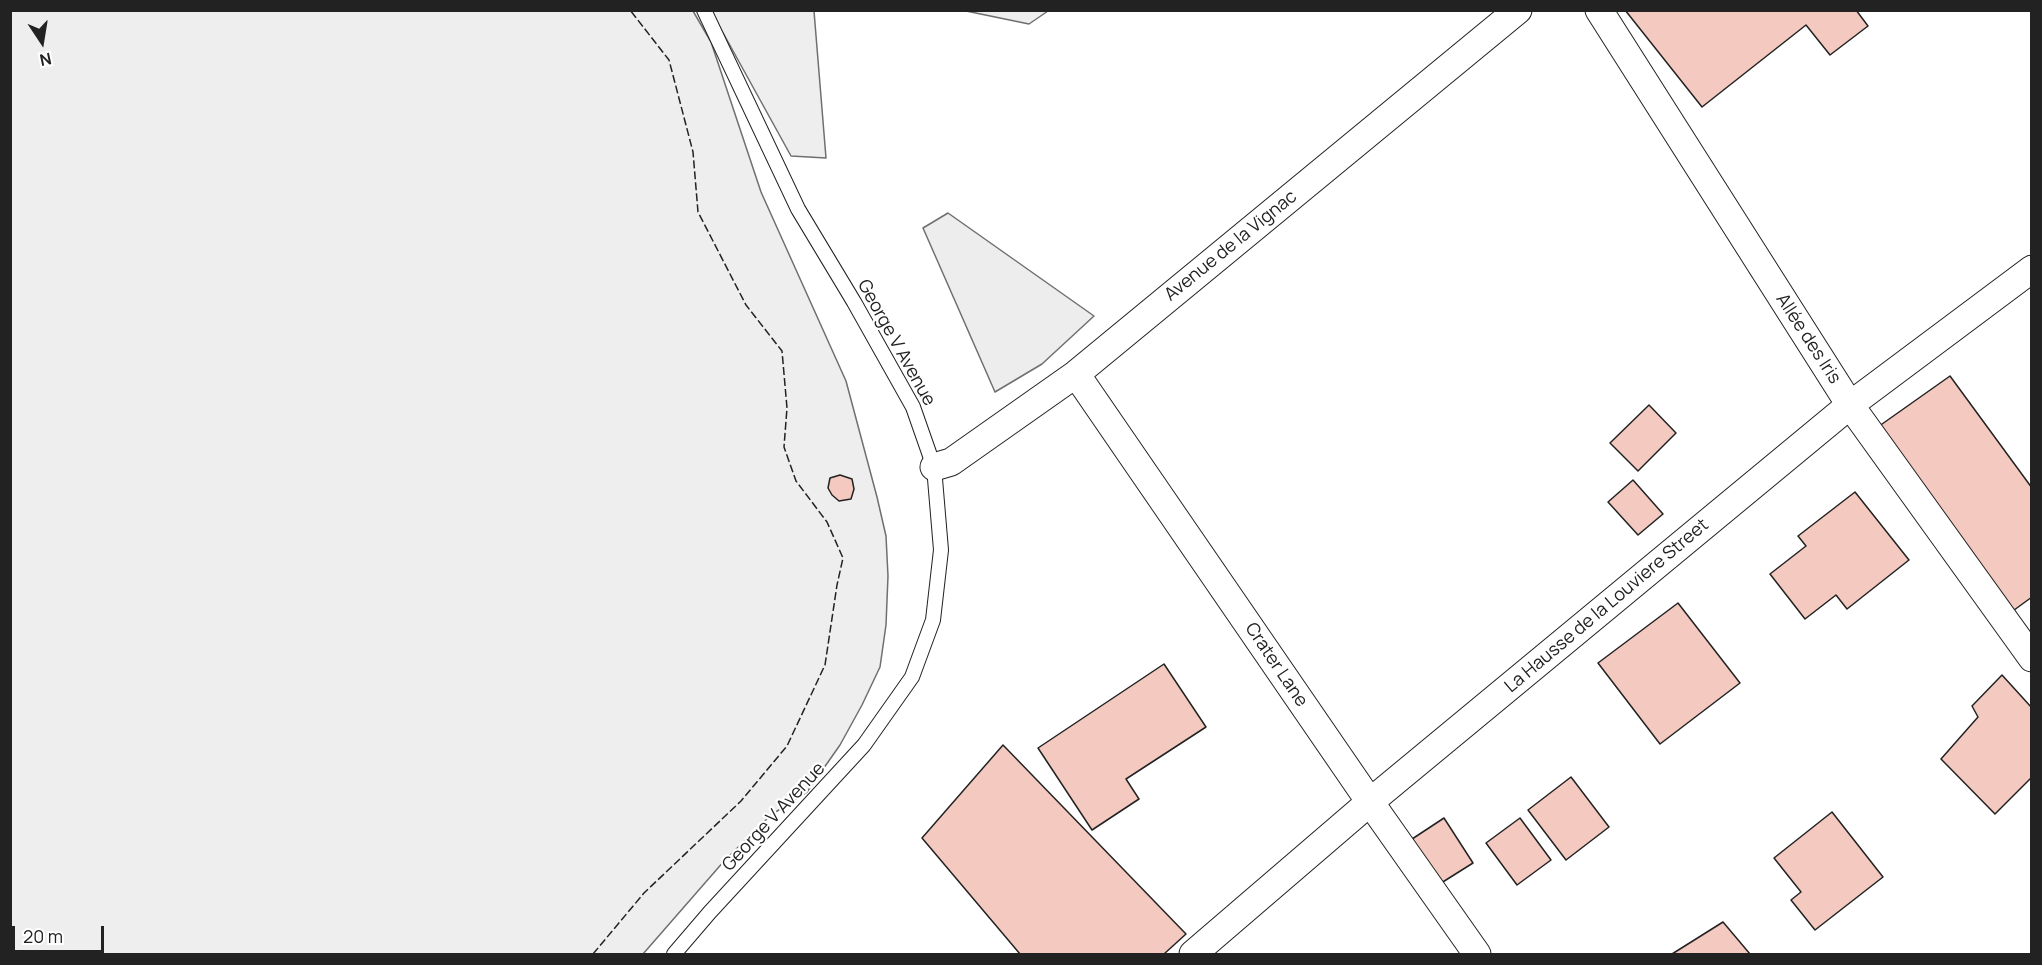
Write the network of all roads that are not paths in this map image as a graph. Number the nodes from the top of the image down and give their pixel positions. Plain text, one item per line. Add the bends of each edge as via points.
1 (704, 10) edge
2 (1518, 10) edge
3 (1599, 10) edge
4 (2031, 268) edge
5 (1077, 374) junction
6 (1850, 405) junction
7 (934, 467) junction
8 (2031, 658) edge
9 (1370, 802) junction
10 (674, 954) edge
11 (1193, 954) edge
12 (1477, 954) edge

1 - 7 lane, George V Avenue via 798,209 913,407
2 - 5 street, Avenue de la Vignac
3 - 6 street, Allée des Iris
4 - 6 street, La Hausse de la Louviere Street
5 - 7 street, Avenue de la Vignac via 951,462
5 - 9 street, Crater Lane
6 - 8 street, Allée des Iris
6 - 9 street, La Hausse de la Louviere Street
7 - 10 lane, George V Avenue via 941,550 933,620 912,677 864,745
9 - 11 street, La Hausse de la Louviere Street
9 - 12 street, Crater Lane

